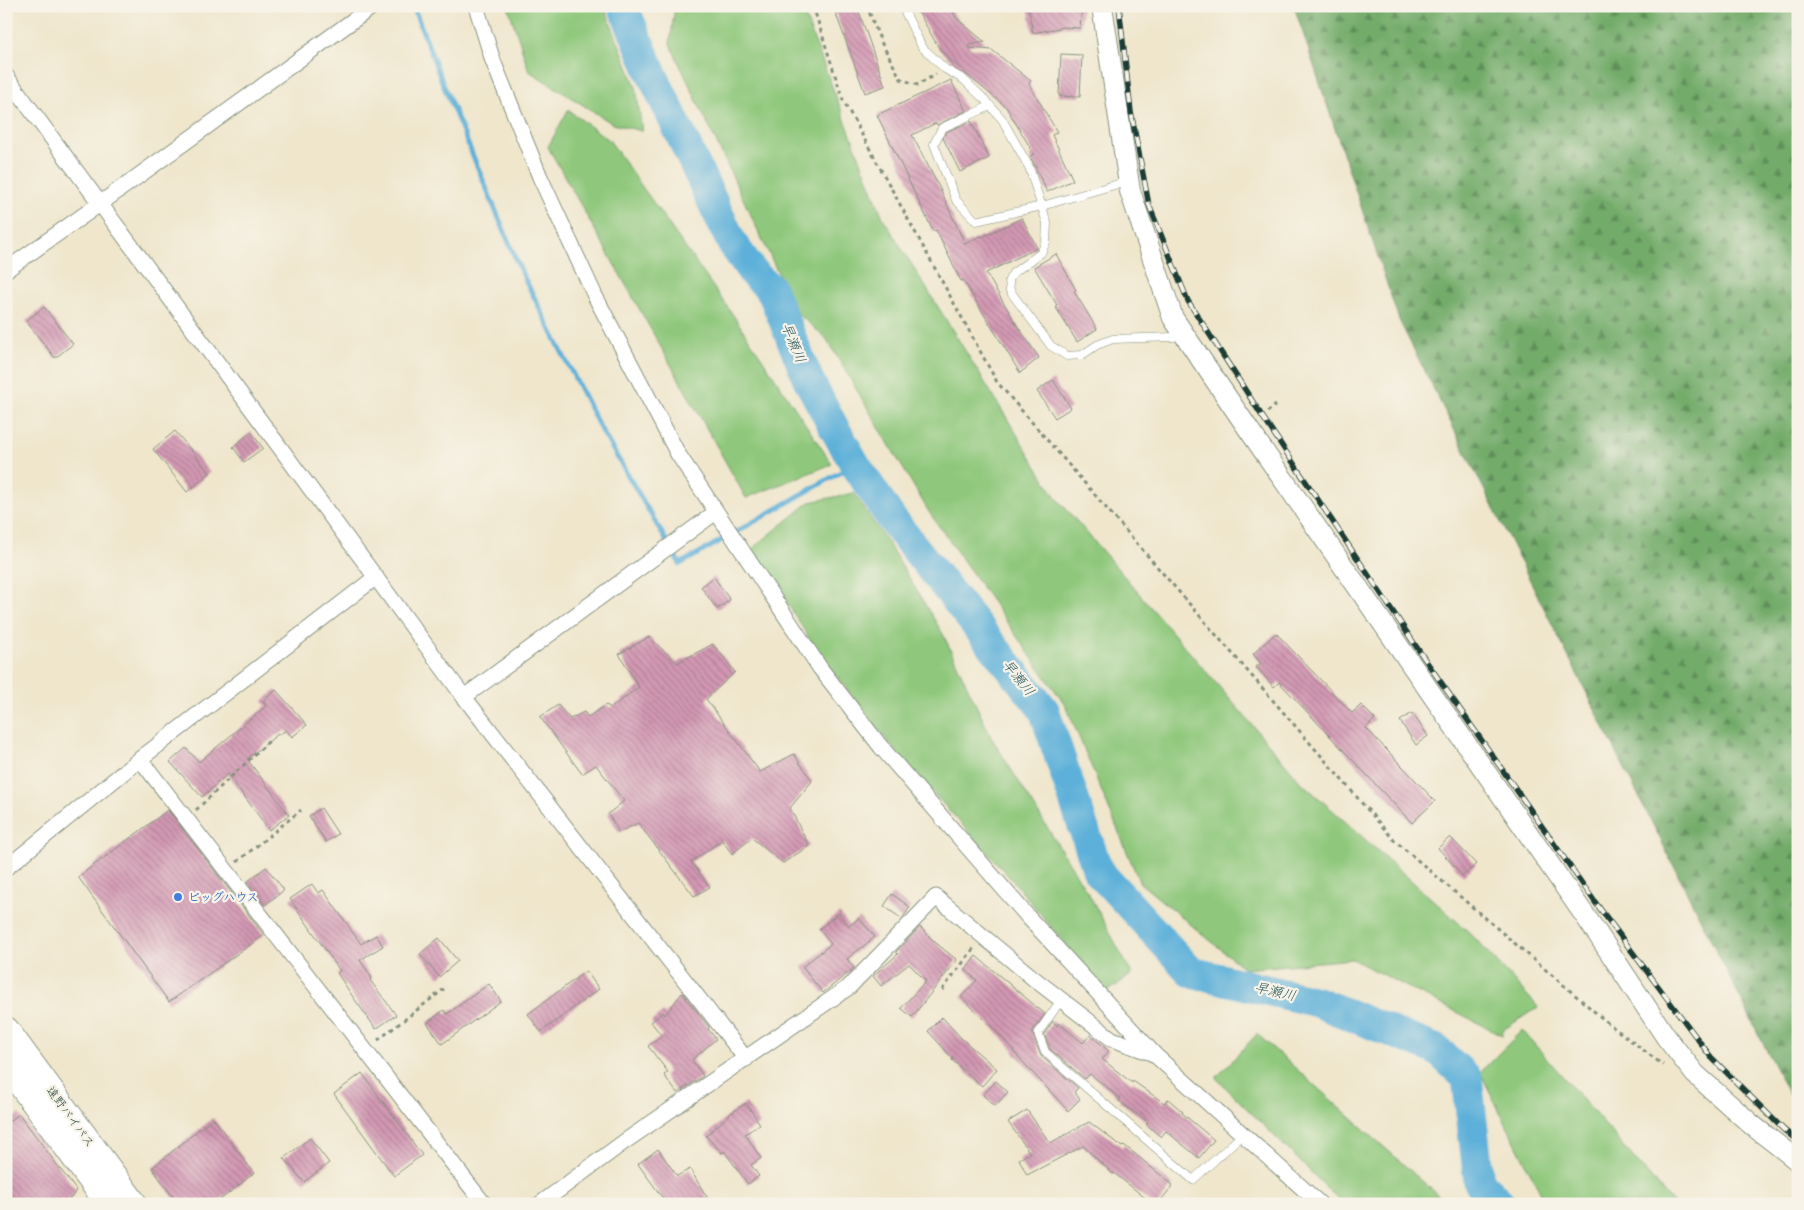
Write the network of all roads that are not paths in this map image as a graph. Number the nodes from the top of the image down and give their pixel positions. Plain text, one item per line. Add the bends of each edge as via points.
1 (373, 6) edge
2 (476, 6) edge
3 (902, 6) edge
4 (1102, 6) edge
5 (6, 76) edge
6 (990, 106) junction
7 (1128, 180) junction
8 (101, 204) junction
9 (1042, 206) junction
10 (6, 270) edge
11 (1174, 337) dead end
12 (716, 512) junction
13 (376, 577) junction
14 (464, 696) junction
15 (140, 758) junction
16 (6, 868) edge
17 (1061, 1000) junction
18 (6, 1030) edge
19 (1155, 1055) junction
20 (746, 1058) junction
21 (6, 1064) edge
22 (1243, 1134) junction
23 (1798, 1161) edge
24 (109, 1204) edge
25 (134, 1204) edge
26 (484, 1204) edge
27 (540, 1204) edge
28 (1320, 1204) edge

1 - 8 street
2 - 12 street via 494,62 540,177 595,296 678,454
3 - 6 lane via 922,47 945,69 963,79
4 - 7 street
5 - 8 street
6 - 9 lane via 1002,119 1029,166
6 - 9 lane via 942,128 934,144 956,200 976,222
7 - 9 lane
7 - 23 street via 1174,318 1247,428 1666,1037 1694,1074
8 - 10 street
8 - 13 street
9 - 11 lane via 1047,223 1046,242 1041,253 1008,280 1010,291 1050,346 1067,356 1082,354 1113,339
12 - 14 street
12 - 19 street via 820,668 881,747 1029,918
13 - 14 street
13 - 15 street
14 - 20 street
15 - 16 street
15 - 26 street
17 - 19 street via 1112,1039
17 - 20 street via 936,897 849,987
17 - 22 lane via 1038,1033 1045,1052 1193,1180
18 - 25 highway, 遠野バイパス
19 - 22 street
20 - 27 street
21 - 24 highway, 遠野バイパス
22 - 28 street

